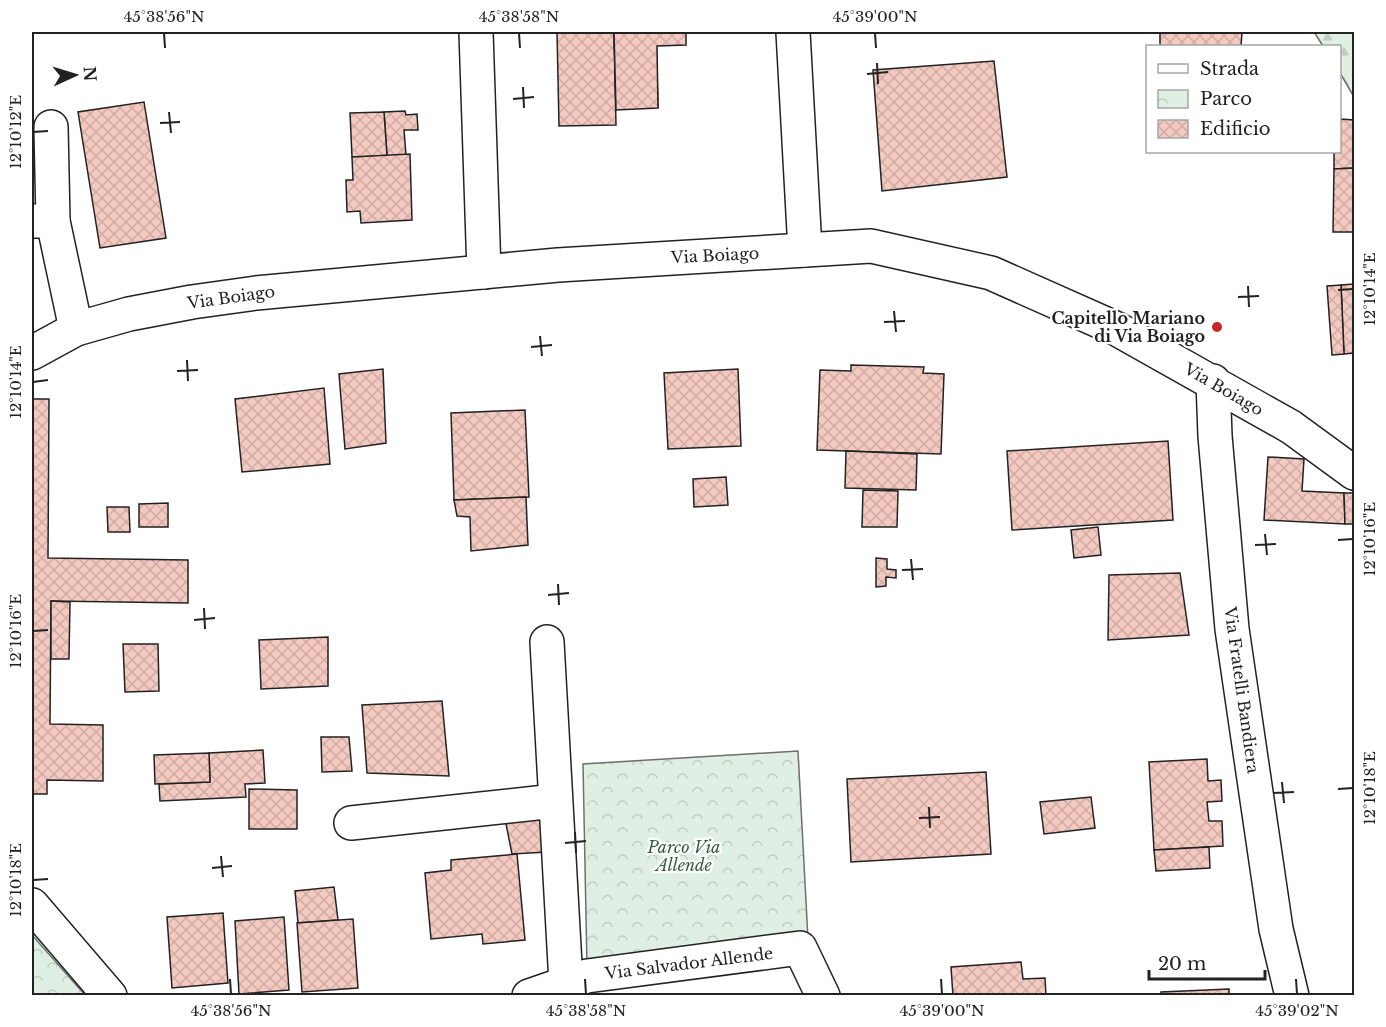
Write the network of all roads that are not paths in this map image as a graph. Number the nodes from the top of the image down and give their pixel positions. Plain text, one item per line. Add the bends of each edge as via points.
1 (476, 32) edge
2 (793, 32) edge
3 (51, 126) dead end
4 (42, 221) edge
5 (805, 250) junction
6 (484, 272) junction
7 (76, 329) junction
8 (32, 353) edge
9 (1212, 381) junction
10 (1354, 473) edge
11 (547, 642) dead end
12 (555, 801) junction
13 (351, 823) dead end
14 (32, 905) edge
15 (566, 983) junction
16 (110, 996) edge
17 (529, 996) edge
18 (823, 996) edge
19 (1292, 996) edge

1 - 6 street
2 - 5 street
3 - 4 street
4 - 7 street
5 - 6 street, Via Boiago
5 - 9 street, Via Boiago via 871,246 991,273 1117,329
6 - 7 street, Via Boiago via 234,296 129,314
7 - 8 street, Via Boiago
9 - 10 street, Via Boiago via 1291,427
9 - 19 street, Via Fratelli Bandiera via 1232,630 1276,929
11 - 12 street
12 - 13 street
12 - 15 street
14 - 16 street
15 - 17 street, Via Salvador Allende
15 - 18 street, Via Salvador Allende via 587,976 800,948

